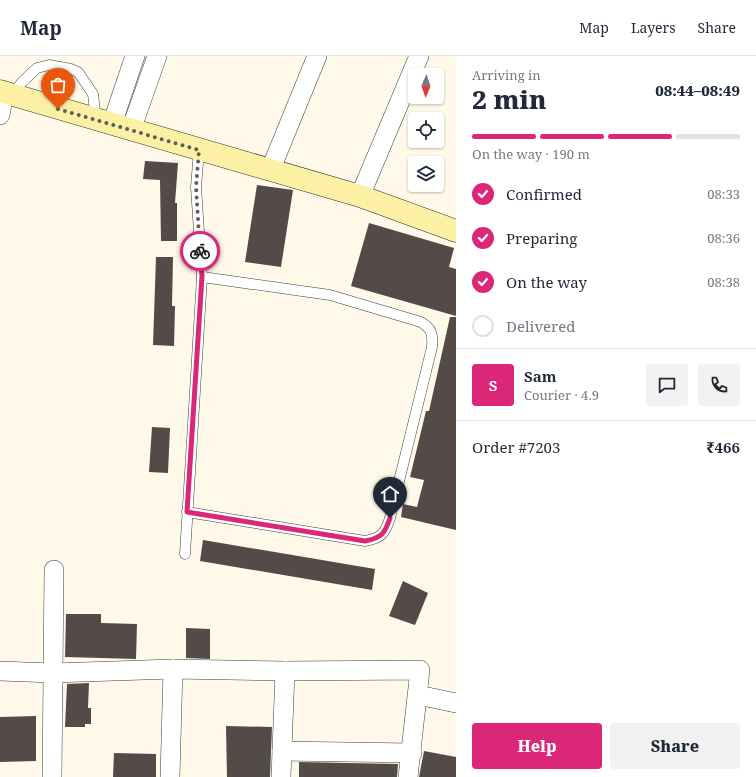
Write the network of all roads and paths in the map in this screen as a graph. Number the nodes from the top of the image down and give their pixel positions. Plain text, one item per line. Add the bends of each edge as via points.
1 (135, 56) edge
2 (157, 56) edge
3 (317, 56) edge
4 (418, 56) edge
5 (5, 93) edge
6 (0, 115) edge
7 (113, 125) junction
8 (199, 150) junction
9 (270, 170) junction
10 (360, 196) junction
11 (456, 231) edge
12 (202, 276) junction
13 (187, 512) junction
14 (185, 554) dead end
15 (54, 570) dead end
16 (173, 669) junction
17 (285, 671) junction
18 (0, 672) edge
19 (53, 673) junction
20 (418, 695) junction
21 (456, 703) edge
22 (282, 751) junction
23 (412, 753) junction
24 (52, 777) edge
25 (170, 777) edge
26 (281, 777) edge
27 (408, 777) edge

1 - 7 street
2 - 7 street
3 - 9 street
4 - 10 street
5 - 6 street
5 - 7 street
5 - 7 lane via 37,68 49,65 71,69 78,72
7 - 8 street
8 - 9 street
8 - 12 lane via 196,187
9 - 10 street
10 - 11 street
12 - 13 lane
12 - 13 lane via 330,295 422,322 433,335 390,518 378,539 365,541
13 - 14 lane
15 - 19 street
16 - 17 street
16 - 19 street
16 - 25 street
17 - 20 street via 420,670
17 - 22 street
18 - 19 street
19 - 24 street
20 - 21 street
20 - 23 street
22 - 23 street
22 - 26 street
23 - 27 street

